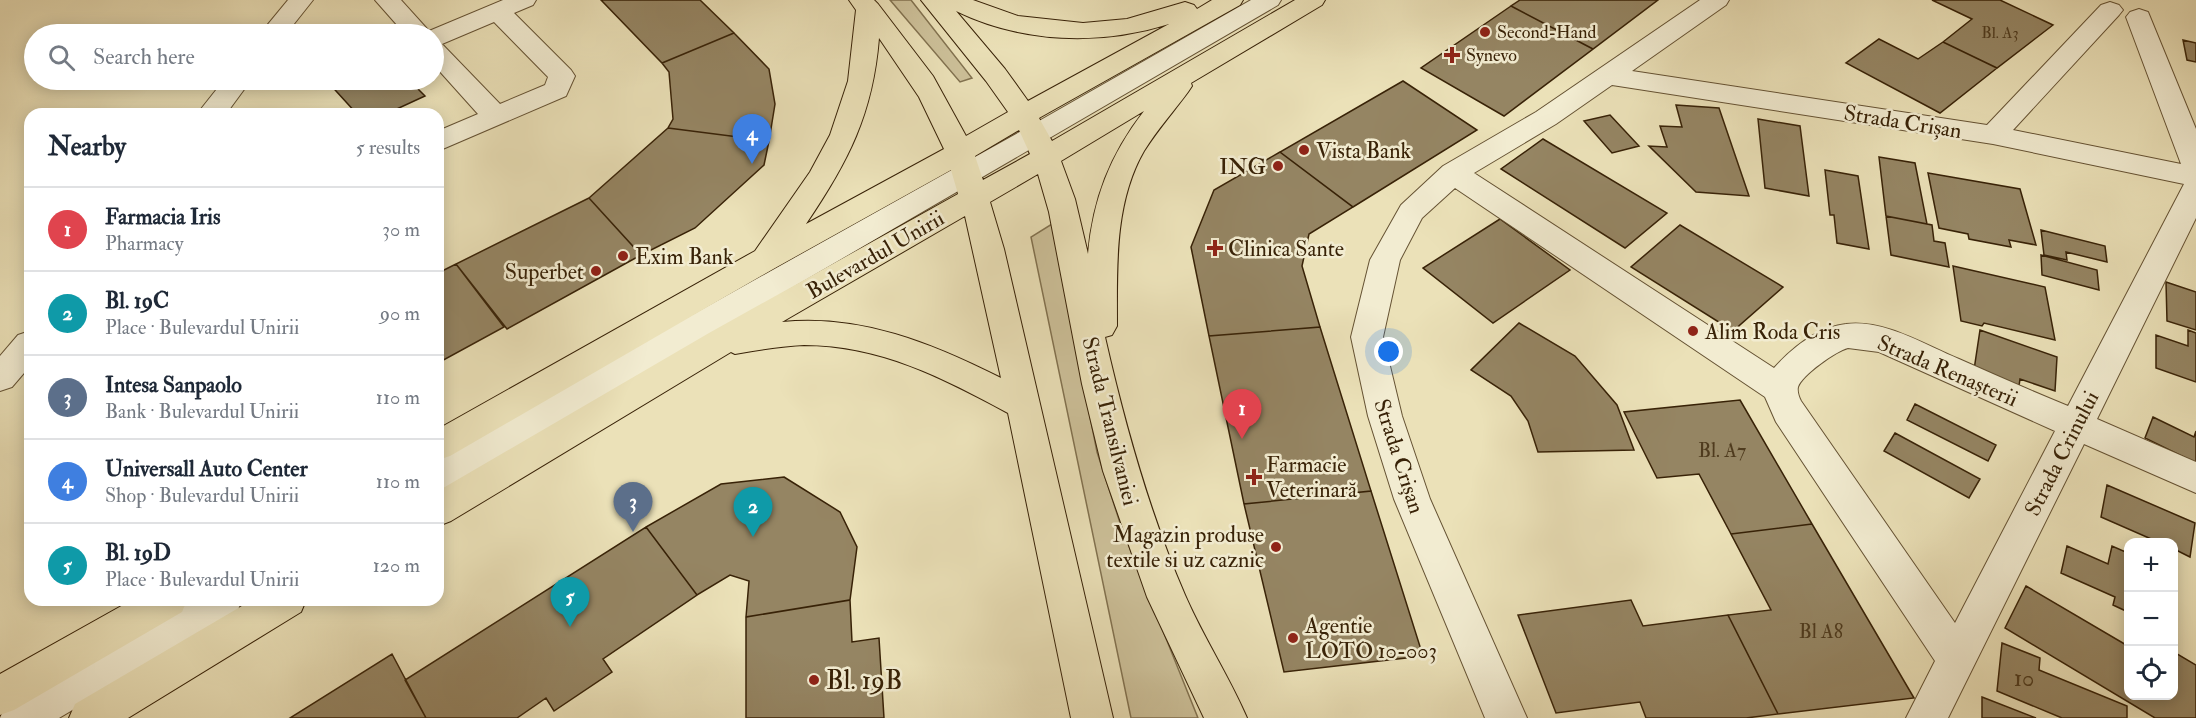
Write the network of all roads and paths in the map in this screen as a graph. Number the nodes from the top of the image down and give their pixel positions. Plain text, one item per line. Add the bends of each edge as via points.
1 (301, 0) edge
2 (387, 0) edge
3 (524, 0) edge
4 (933, 0) edge
5 (953, 0) edge
6 (1218, 0) edge
7 (1231, 0) edge
8 (1269, 0) edge
9 (1313, 0) edge
10 (1717, 0) edge
11 (2084, 0) edge
12 (865, 4) edge
13 (2142, 8) edge
14 (2110, 10) junction
15 (498, 11) junction
16 (281, 24) edge
17 (410, 24) edge
18 (444, 34) edge
19 (444, 61) edge
20 (1191, 73) junction
21 (1609, 76) junction
22 (230, 90) edge
23 (216, 108) edge
24 (495, 116) junction
25 (1993, 135) junction
26 (1036, 136) junction
27 (444, 139) edge
28 (2196, 165) edge
29 (1453, 173) junction
30 (967, 175) junction
31 (2196, 177) edge
32 (2196, 189) edge
33 (764, 260) junction
34 (721, 342) junction
35 (24, 351) edge
36 (0, 378) edge
37 (1099, 385) junction
38 (1781, 390) junction
39 (1023, 405) junction
40 (2075, 425) junction
41 (444, 443) edge
42 (444, 472) edge
43 (2196, 478) edge
44 (444, 506) edge
45 (158, 606) edge
46 (213, 606) edge
47 (277, 606) edge
48 (1958, 661) junction
49 (0, 696) edge
50 (21, 718) edge
51 (90, 718) edge
52 (1092, 718) edge
53 (1226, 718) edge
54 (1506, 718) edge
55 (1927, 718) edge

1 - 16 street
2 - 17 street
3 - 15 street
4 - 26 main road, Strada Transilvaniei via 1003,81
5 - 6 main road via 1020,26 1095,29 1127,27
7 - 26 main road, Bulevardul Unirii
8 - 26 street, Bulevardul Unirii
9 - 20 main road, Bulevardul Unirii
10 - 21 street, Strada Crișan
11 - 14 street
12 - 30 main road via 930,92
12 - 33 main road via 859,90 844,136 814,191
13 - 14 street
13 - 28 street
14 - 25 street
15 - 18 street
15 - 24 street via 562,76 556,90
19 - 24 street
20 - 26 main road, Bulevardul Unirii
20 - 37 main road via 1152,119 1129,154 1115,187 1102,256
21 - 25 street, Strada Crișan
21 - 29 street, Strada Crișan
22 - 23 street
24 - 27 street
25 - 31 street, Strada Crișan
26 - 30 main road, Bulevardul Unirii
26 - 30 main road, Bulevardul Unirii
26 - 37 main road, Strada Transilvaniei via 1066,213
29 - 38 street
29 - 54 street, Strada Crișan via 1411,212 1390,250 1367,337 1385,416 1412,499
30 - 33 main road, Bulevardul Unirii
30 - 34 main road, Bulevardul Unirii
30 - 39 main road via 989,249
30 - 42 street
32 - 40 street, Strada Crinului
33 - 41 main road, Bulevardul Unirii
34 - 39 main road via 804,333 883,341 914,351
34 - 44 main road, Bulevardul Unirii
35 - 36 street
37 - 53 main road, Strada Transilvaniei via 1119,469 1163,594
38 - 40 street, Strada Renașterii via 1786,377 1817,347 1837,337 1862,334
38 - 48 street via 1788,412
39 - 52 main road
40 - 43 street, Strada Renașterii
40 - 48 street, Strada Crinului
45 - 49 main road
46 - 50 street
47 - 51 main road
48 - 55 street, Strada Crinului

